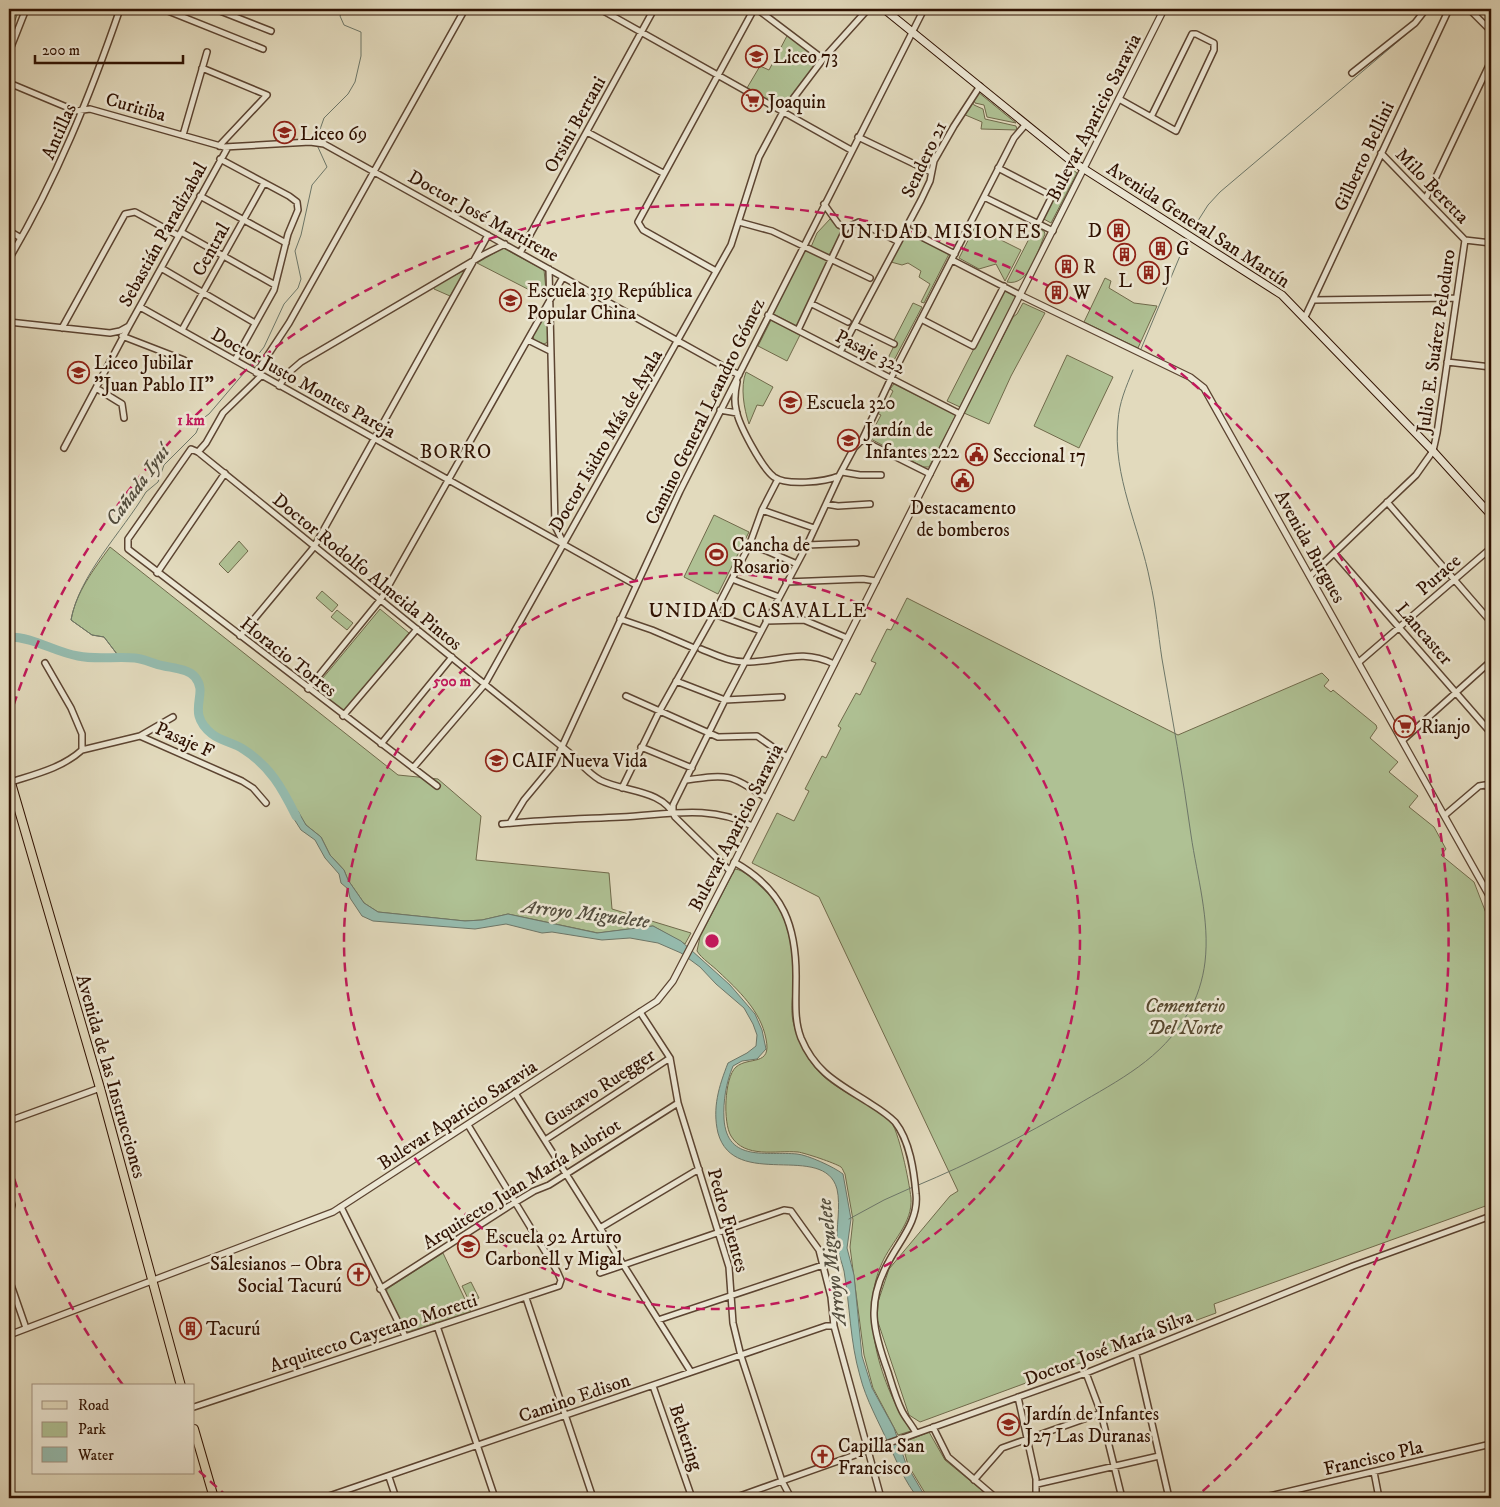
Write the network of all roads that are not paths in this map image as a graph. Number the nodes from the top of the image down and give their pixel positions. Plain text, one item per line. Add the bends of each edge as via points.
1 (26, 9) edge
2 (120, 9) edge
3 (164, 9) edge
4 (215, 9) edge
5 (464, 9) edge
6 (600, 9) edge
7 (654, 9) edge
8 (756, 9) edge
9 (868, 9) edge
10 (884, 9) edge
11 (924, 9) edge
12 (1164, 9) edge
13 (1426, 9) edge
14 (1448, 9) edge
15 (1469, 9) edge
16 (227, 11) edge
17 (271, 31) dead end
18 (1491, 31) edge
19 (641, 32) junction
20 (912, 32) junction
21 (263, 50) dead end
22 (9, 52) edge
23 (207, 52) dead end
24 (823, 59) junction
25 (1491, 61) edge
26 (202, 68) junction
27 (1352, 73) dead end
28 (718, 74) junction
29 (9, 83) edge
30 (980, 86) junction
31 (1119, 100) junction
32 (84, 110) junction
33 (784, 112) junction
34 (1151, 117) junction
35 (1026, 124) junction
36 (586, 132) junction
37 (183, 135) junction
38 (858, 137) junction
39 (219, 146) junction
40 (228, 147) junction
41 (851, 150) junction
42 (1381, 153) junction
43 (220, 159) junction
44 (998, 168) junction
45 (1084, 169) junction
46 (374, 171) junction
47 (931, 172) junction
48 (663, 173) junction
49 (264, 182) junction
50 (200, 196) junction
51 (984, 197) junction
52 (1426, 198) junction
53 (824, 204) junction
54 (243, 220) junction
55 (740, 222) junction
56 (1038, 224) junction
57 (848, 226) junction
58 (906, 228) junction
59 (9, 231) edge
60 (1052, 231) junction
61 (180, 234) junction
62 (488, 235) junction
63 (21, 238) junction
64 (1465, 240) junction
65 (897, 241) junction
66 (286, 243) junction
67 (1491, 243) edge
68 (505, 244) junction
69 (803, 246) junction
70 (520, 253) junction
71 (955, 254) junction
72 (223, 255) junction
73 (9, 259) edge
74 (832, 259) junction
75 (952, 260) junction
76 (473, 261) junction
77 (161, 268) junction
78 (549, 269) junction
79 (716, 272) junction
80 (563, 276) junction
81 (870, 278) dead end
82 (276, 285) junction
83 (1004, 286) junction
84 (203, 291) junction
85 (1020, 295) junction
86 (1455, 298) junction
87 (1313, 300) junction
88 (550, 302) junction
89 (812, 304) junction
90 (140, 307) junction
91 (768, 315) junction
92 (1305, 317) junction
93 (921, 319) junction
94 (9, 322) edge
95 (848, 322) dead end
96 (255, 323) junction
97 (855, 324) junction
98 (129, 326) junction
99 (62, 328) junction
100 (182, 330) junction
101 (798, 330) junction
102 (115, 332) junction
103 (124, 337) junction
104 (528, 340) junction
105 (678, 340) junction
106 (894, 344) dead end
107 (550, 350) junction
108 (840, 352) junction
109 (184, 360) dead end
110 (235, 360) junction
111 (1448, 362) junction
112 (1491, 367) edge
113 (258, 374) junction
114 (739, 374) junction
115 (892, 378) junction
116 (279, 386) junction
117 (96, 388) junction
118 (720, 410) junction
119 (737, 413) junction
120 (960, 414) junction
121 (124, 418) dead end
122 (374, 439) junction
123 (862, 440) junction
124 (64, 448) dead end
125 (1433, 451) junction
126 (198, 452) junction
127 (225, 473) junction
128 (840, 474) junction
129 (930, 474) junction
130 (881, 475) dead end
131 (778, 479) junction
132 (449, 480) junction
133 (1387, 502) junction
134 (826, 504) junction
135 (870, 504) dead end
136 (762, 510) junction
137 (1491, 515) edge
138 (814, 528) junction
139 (564, 543) junction
140 (856, 543) dead end
141 (807, 545) junction
142 (126, 546) joint
143 (748, 546) junction
144 (314, 547) junction
145 (1491, 548) edge
146 (1335, 554) junction
147 (797, 564) junction
148 (157, 573) junction
149 (1310, 576) junction
150 (732, 579) junction
151 (1455, 580) junction
152 (876, 581) junction
153 (786, 582) junction
154 (636, 585) junction
155 (779, 597) junction
156 (382, 599) junction
157 (714, 614) junction
158 (620, 619) junction
159 (766, 621) junction
160 (1491, 622) edge
161 (1400, 626) junction
162 (417, 629) junction
163 (761, 631) junction
164 (240, 636) junction
165 (847, 638) junction
166 (694, 648) junction
167 (701, 650) dead end
168 (452, 657) junction
169 (1491, 661) edge
170 (746, 662) junction
171 (1360, 662) junction
172 (45, 663) dead end
173 (834, 664) junction
174 (676, 681) junction
175 (485, 684) junction
176 (308, 690) junction
177 (1456, 693) junction
178 (626, 696) dead end
179 (782, 697) dead end
180 (725, 700) junction
181 (659, 712) junction
182 (343, 716) junction
183 (173, 717) dead end
184 (709, 733) junction
185 (1491, 733) edge
186 (140, 736) junction
187 (1403, 740) junction
188 (381, 744) junction
189 (562, 746) junction
190 (641, 747) junction
191 (82, 750) junction
192 (787, 757) junction
193 (413, 768) junction
194 (692, 768) junction
195 (10, 779) edge
196 (686, 780) junction
197 (437, 786) dead end
198 (622, 788) junction
199 (1491, 790) edge
200 (766, 798) junction
201 (266, 803) dead end
202 (672, 811) junction
203 (1445, 815) junction
204 (510, 823) junction
205 (502, 824) dead end
206 (752, 826) junction
207 (734, 862) junction
208 (730, 871) junction
209 (1489, 890) edge
210 (1491, 899) edge
211 (640, 1012) junction
212 (670, 1058) junction
213 (100, 1088) junction
214 (515, 1093) junction
215 (678, 1103) junction
216 (9, 1121) edge
217 (468, 1125) junction
218 (545, 1140) junction
219 (699, 1169) junction
220 (566, 1174) junction
221 (9, 1195) edge
222 (514, 1203) junction
223 (341, 1207) junction
224 (9, 1215) edge
225 (1491, 1216) edge
226 (600, 1228) junction
227 (717, 1232) junction
228 (623, 1265) junction
229 (823, 1265) junction
230 (600, 1273) dead end
231 (9, 1279) edge
232 (151, 1282) junction
233 (380, 1289) junction
234 (732, 1297) junction
235 (526, 1298) junction
236 (658, 1320) junction
237 (437, 1326) junction
238 (834, 1326) junction
239 (26, 1328) junction
240 (9, 1334) edge
241 (405, 1336) junction
242 (1136, 1354) junction
243 (741, 1356) junction
244 (691, 1372) junction
245 (1086, 1373) junction
246 (180, 1384) edge
247 (653, 1386) junction
248 (1018, 1397) junction
249 (195, 1408) edge
250 (1101, 1413) junction
251 (565, 1416) junction
252 (933, 1427) junction
253 (195, 1432) edge
254 (916, 1433) junction
255 (1028, 1439) junction
256 (1491, 1444) edge
257 (478, 1447) junction
258 (868, 1450) junction
259 (1159, 1456) junction
260 (1115, 1466) junction
261 (1374, 1472) junction
262 (389, 1476) junction
263 (974, 1480) junction
264 (782, 1481) junction
265 (1037, 1484) junction
266 (214, 1498) edge
267 (323, 1498) edge
268 (396, 1498) edge
269 (495, 1498) edge
270 (593, 1498) edge
271 (692, 1498) edge
272 (734, 1498) edge
273 (791, 1498) edge
274 (881, 1498) edge
275 (996, 1498) edge
276 (1036, 1498) edge
277 (1122, 1498) edge
278 (1169, 1498) edge
279 (1261, 1498) edge
280 (1379, 1498) edge

1 - 22 street
2 - 32 street, Antillas
3 - 21 street
4 - 16 street
5 - 46 street
6 - 19 street
7 - 19 street, Orsini Bertani
8 - 24 street
8 - 28 street
9 - 24 street, Doctor Isidro Más de Ayala
10 - 20 main road, Avenida General San Martín
11 - 20 street, Camino General Leandro Gómez
12 - 31 street, Bulevar Aparicio Saravia
13 - 27 street via 1415,23
14 - 42 street, Gilberto Bellini
15 - 18 street
16 - 17 street
19 - 28 street
19 - 36 street, Orsini Bertani
20 - 30 main road, Avenida General San Martín
20 - 38 street, Camino General Leandro Gómez
23 - 26 street
24 - 33 street, Doctor Isidro Más de Ayala
25 - 52 street
26 - 37 street
26 - 39 street via 267,96
28 - 33 street
28 - 48 street
29 - 32 street, Curitiba via 76,111
30 - 35 main road, Avenida General San Martín
30 - 47 street, Sendero 21 via 954,126
31 - 34 street
31 - 45 street, Bulevar Aparicio Saravia
32 - 37 street, Curitiba
32 - 63 street, Antillas
33 - 41 street
33 - 55 street, Doctor Isidro Más de Ayala via 759,157
34 - 34 street via 1176,131 1214,50 1214,43 1192,34
35 - 44 street via 1014,138
35 - 45 main road, Avenida General San Martín
36 - 48 street
36 - 70 street, Orsini Bertani
37 - 39 street, Curitiba
38 - 41 street, Camino General Leandro Gómez
38 - 47 street
39 - 40 street, Curitiba
40 - 43 street, Sebastián Paradizabal
40 - 46 street, Doctor José Martirene via 321,143
41 - 53 street, Camino General Leandro Gómez
42 - 52 street, Milo Beretta
42 - 87 street, Gilberto Bellini
43 - 49 street
43 - 50 street, Sebastián Paradizabal
44 - 51 street
44 - 56 street via 1052,196
45 - 60 street, Bulevar Aparicio Saravia
45 - 92 main road, Avenida General San Martín via 1273,288
46 - 62 street, Doctor José Martirene
46 - 113 street
47 - 58 street, Sendero 21 via 930,182
48 - 79 street via 638,224
49 - 54 street, Central
49 - 66 street via 297,202 298,210
50 - 54 street
50 - 61 street, Sebastián Paradizabal
51 - 56 street
51 - 71 street
52 - 64 street, Milo Beretta
53 - 57 street via 839,225
53 - 69 street, Camino General Leandro Gómez
54 - 66 street
54 - 72 street, Central
55 - 69 street via 772,231
55 - 79 street, Doctor Isidro Más de Ayala
56 - 60 street
57 - 65 street via 859,222
57 - 74 street
58 - 65 street, Sendero 21
58 - 71 street
59 - 63 street
60 - 85 street, Bulevar Aparicio Saravia
61 - 72 street
61 - 77 street, Sebastián Paradizabal
61 - 99 street via 128,212
62 - 68 street, Doctor José Martirene
62 - 76 street
63 - 73 street, Antillas
64 - 67 street, Milo Beretta
64 - 86 street, Julio E. Suárez Peloduro
65 - 97 street, Sendero 21
66 - 82 street
68 - 70 street, Doctor José Martirene
68 - 76 street
69 - 74 street
69 - 91 street, Camino General Leandro Gómez
70 - 78 street, Doctor José Martirene
71 - 75 street
72 - 82 street
72 - 84 street, Central
74 - 81 street
74 - 89 street
75 - 83 street
75 - 93 street
76 - 116 street via 301,362
76 - 122 street
77 - 84 street
77 - 90 street, Sebastián Paradizabal
78 - 80 street, Doctor José Martirene
78 - 88 street
79 - 105 street, Doctor Isidro Más de Ayala
80 - 88 street
80 - 105 street, Doctor José Martirene
82 - 96 street
83 - 85 street
83 - 93 street via 973,346
84 - 96 street
84 - 100 street, Central
85 - 120 street, Bulevar Aparicio Saravia
85 - 149 street, Avenida Burgues via 1200,384
86 - 87 street
86 - 111 street, Julio E. Suárez Peloduro
87 - 92 street, Gilberto Bellini
88 - 104 street
88 - 107 street
89 - 95 street
89 - 101 street
90 - 98 street, Sebastián Paradizabal
90 - 100 street, Doctor Justo Montes Pareja
91 - 101 street, Pasaje 322
91 - 114 street, Camino General Leandro Gómez
92 - 125 main road, Avenida General San Martín
93 - 115 street
94 - 99 street
96 - 110 street
97 - 106 street
97 - 108 street, Sendero 21
98 - 102 street
98 - 103 street, Sebastián Paradizabal
99 - 102 street
100 - 110 street, Doctor Justo Montes Pareja
101 - 108 street, Pasaje 322
102 - 103 street
103 - 109 street
103 - 117 street, Sebastián Paradizabal
104 - 107 street
104 - 132 street
105 - 114 street, Doctor José Martirene
105 - 139 street, Doctor Isidro Más de Ayala
107 - 139 street via 555,526
108 - 115 street, Pasaje 322
110 - 113 street, Doctor Justo Montes Pareja
111 - 112 street
111 - 125 street, Julio E. Suárez Peloduro
113 - 116 street, Doctor Justo Montes Pareja
113 - 126 street via 223,413
114 - 118 street, Camino General Leandro Gómez
114 - 119 street via 735,401
115 - 120 street, Pasaje 322
115 - 123 street
116 - 122 street, Doctor Justo Montes Pareja
117 - 121 street via 122,404
117 - 124 street, Sebastián Paradizabal
118 - 119 street
118 - 154 street, Camino General Leandro Gómez
119 - 131 street via 766,468
120 - 129 street, Bulevar Aparicio Saravia
122 - 132 street, Doctor Justo Montes Pareja
122 - 144 street
123 - 128 street
123 - 129 street
125 - 133 street, Julio E. Suárez Peloduro via 1416,475
125 - 137 main road, Avenida General San Martín
126 - 127 street, Doctor Rodolfo Almeida Pintos
126 - 142 street, Doctor Rodolfo Almeida Pintos via 191,449
127 - 144 street, Doctor Rodolfo Almeida Pintos
127 - 148 street
128 - 130 street
128 - 131 street via 829,480
128 - 134 street
129 - 152 street, Bulevar Aparicio Saravia
131 - 136 street
132 - 139 street, Doctor Justo Montes Pareja
132 - 156 street
133 - 146 street, Julio E. Suárez Peloduro
133 - 151 street
134 - 135 street
134 - 138 street
136 - 138 street
136 - 143 street
138 - 141 street
139 - 154 street, Doctor Justo Montes Pareja
139 - 175 street, Doctor Isidro Más de Ayala
140 - 141 street
141 - 147 street
142 - 148 street, Horacio Torres
143 - 147 street
143 - 150 street
144 - 156 street, Doctor Rodolfo Almeida Pintos
144 - 164 street
145 - 151 street, Purace
146 - 149 street, Julio E. Suárez Peloduro
146 - 161 street, Lancaster
147 - 153 street
148 - 164 street, Horacio Torres
149 - 171 street, Avenida Burgues
150 - 155 street
150 - 157 street
151 - 160 street
151 - 161 street, Purace
152 - 153 street
152 - 165 street, Bulevar Aparicio Saravia
153 - 155 street
154 - 158 street, Camino General Leandro Gómez
155 - 159 street
156 - 162 street, Doctor Rodolfo Almeida Pintos
156 - 176 street
157 - 163 street
157 - 166 street
158 - 166 street
158 - 189 street, Camino General Leandro Gómez
159 - 163 street
159 - 165 street via 804,620
161 - 171 street, Purace
161 - 177 street, Lancaster
162 - 168 street, Doctor Rodolfo Almeida Pintos
162 - 182 street
163 - 170 street
164 - 176 street, Horacio Torres
165 - 173 street, Bulevar Aparicio Saravia
166 - 174 street
167 - 170 street
168 - 175 street, Doctor Rodolfo Almeida Pintos
168 - 188 street
169 - 177 street
170 - 173 street via 813,656
170 - 180 street
171 - 187 street, Avenida Burgues
172 - 191 street via 82,734
173 - 192 street, Bulevar Aparicio Saravia
174 - 180 street
174 - 181 street
175 - 189 street, Doctor Rodolfo Almeida Pintos
175 - 193 street, Doctor Isidro Más de Ayala
176 - 182 street, Horacio Torres
177 - 185 street, Lancaster
177 - 187 street
178 - 181 street
179 - 180 street
180 - 184 street
181 - 184 street
181 - 190 street
182 - 188 street, Horacio Torres
183 - 186 street
184 - 192 street via 718,737 757,736
184 - 194 street
186 - 191 street, Pasaje F
186 - 201 street, Pasaje F via 242,781
187 - 203 street, Avenida Burgues
188 - 193 street, Horacio Torres
189 - 198 street, Doctor Rodolfo Almeida Pintos via 588,772
189 - 204 street, Camino General Leandro Gómez via 554,764 524,800
190 - 194 street
190 - 198 street
191 - 195 street, Pasaje F via 50,770
192 - 200 street, Bulevar Aparicio Saravia
193 - 197 street, Horacio Torres
194 - 196 street
195 - 213 main road, Avenida de las Instrucciones
196 - 200 street via 736,778
196 - 202 street
198 - 202 street, Doctor Rodolfo Almeida Pintos via 643,792
199 - 203 street via 1485,784 1479,786
200 - 206 street, Bulevar Aparicio Saravia
202 - 204 street via 631,817
202 - 206 street via 723,814
202 - 208 street, Doctor Rodolfo Almeida Pintos
203 - 209 street, Avenida Burgues
204 - 205 street
206 - 207 street, Bulevar Aparicio Saravia
207 - 208 street, Bulevar Aparicio Saravia
207 - 254 street via 756,876 772,892 789,919 797,955 797,1020 811,1056 830,1079 894,1121 907,1146 917,1196 907,1232 881,1276 874,1310 875,1336 900,1409
208 - 211 street, Bulevar Aparicio Saravia via 665,992
209 - 210 street, Avenida Burgues
211 - 212 street, Pedro Fuentes
211 - 214 street, Bulevar Aparicio Saravia
212 - 215 street, Pedro Fuentes
212 - 218 street, Gustavo Ruegger
213 - 216 street
213 - 232 main road, Avenida de las Instrucciones
214 - 217 street, Bulevar Aparicio Saravia
214 - 218 street
215 - 219 street, Pedro Fuentes
215 - 220 street, Arquitecto Juan María Aubriot
217 - 222 street
217 - 223 street, Bulevar Aparicio Saravia
218 - 220 street
219 - 226 street
219 - 227 street, Pedro Fuentes
220 - 222 street, Arquitecto Juan María Aubriot
220 - 226 street
221 - 224 street via 12,1205
222 - 233 street, Arquitecto Juan María Aubriot
222 - 235 street, Arquitecto Cayetano Moretti via 557,1271 560,1283 555,1289
223 - 232 street, Bulevar Aparicio Saravia
223 - 233 street
225 - 242 street, Doctor José María Silva via 1353,1266
226 - 228 street
227 - 228 street
227 - 229 street via 788,1209 816,1244
227 - 234 street, Pedro Fuentes via 730,1267
228 - 230 street
228 - 236 street
229 - 234 street
229 - 238 street
231 - 239 street
232 - 239 street, Bulevar Aparicio Saravia
232 - 246 main road, Avenida de las Instrucciones
233 - 241 street
234 - 236 street
234 - 243 street, Pedro Fuentes via 734,1330
235 - 237 street, Arquitecto Cayetano Moretti
235 - 251 street
236 - 244 street
237 - 241 street, Arquitecto Cayetano Moretti
237 - 257 street
238 - 243 street, Camino Edison
238 - 258 street
239 - 240 street, Bulevar Aparicio Saravia
241 - 249 street, Arquitecto Cayetano Moretti
242 - 245 street, Doctor José María Silva
242 - 259 street
243 - 244 street, Camino Edison
243 - 264 street, Pedro Fuentes
244 - 247 street, Camino Edison
245 - 248 street, Doctor José María Silva
245 - 250 street
247 - 251 street, Camino Edison
247 - 271 street, Behering
248 - 252 street, Doctor José María Silva
248 - 255 street
250 - 255 street
250 - 260 street
251 - 257 street, Camino Edison
251 - 270 street
252 - 254 street, Doctor José María Silva
252 - 263 street via 944,1452
253 - 266 main road
254 - 258 street, Doctor José María Silva
255 - 263 street via 1002,1448
255 - 265 street
256 - 261 street, Francisco Pla
257 - 262 street, Camino Edison
257 - 269 street
258 - 264 street, Doctor José María Silva
258 - 274 street
259 - 260 street
259 - 278 street
260 - 265 street
260 - 277 street
261 - 279 street, Francisco Pla
261 - 280 street
262 - 267 street, Camino Edison
262 - 268 street
263 - 275 street
264 - 272 street, Doctor José María Silva
264 - 273 street, Pedro Fuentes
265 - 276 street

